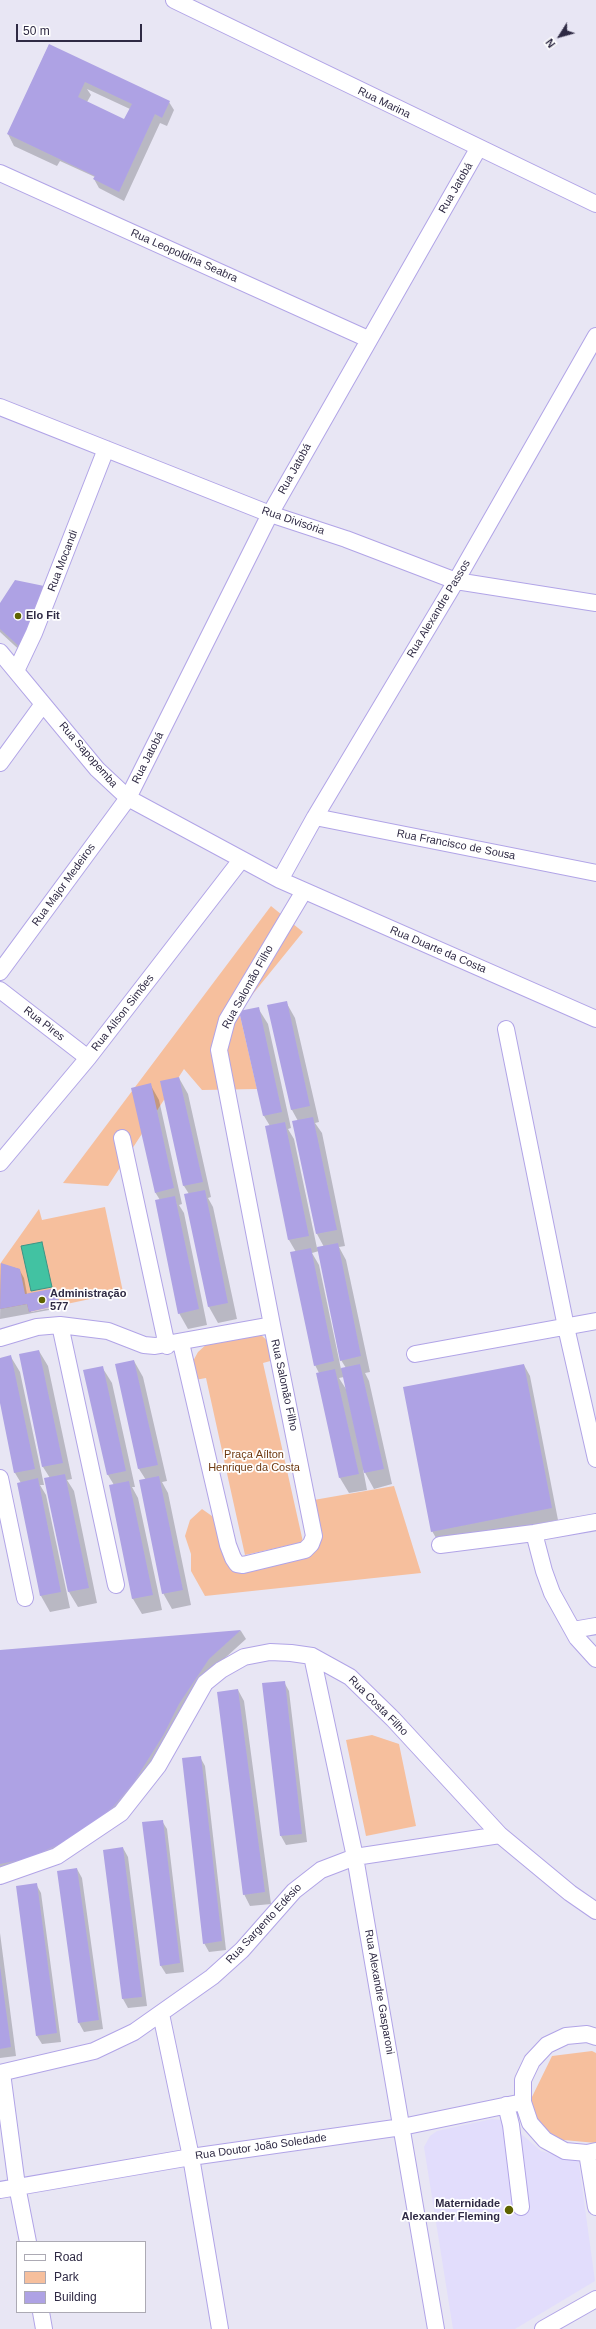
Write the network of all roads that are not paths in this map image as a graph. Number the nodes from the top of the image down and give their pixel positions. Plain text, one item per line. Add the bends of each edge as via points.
1 (174, 0) edge
2 (478, 148) junction
3 (0, 173) edge
4 (596, 204) edge
5 (596, 336) edge
6 (368, 339) junction
7 (0, 407) edge
8 (106, 449) junction
9 (270, 514) junction
10 (456, 581) junction
11 (596, 603) edge
12 (0, 652) edge
13 (16, 671) junction
14 (43, 704) junction
15 (0, 763) edge
16 (128, 798) junction
17 (315, 817) junction
18 (241, 860) junction
19 (596, 873) edge
20 (280, 880) junction
21 (304, 891) junction
22 (0, 972) edge
23 (0, 990) edge
24 (596, 1019) edge
25 (506, 1029) dead end
26 (88, 1058) junction
27 (122, 1138) dead end
28 (0, 1163) edge
29 (596, 1321) edge
30 (60, 1325) junction
31 (272, 1325) junction
32 (566, 1327) junction
33 (0, 1338) edge
34 (174, 1344) junction
35 (414, 1354) dead end
36 (596, 1459) edge
37 (0, 1478) edge
38 (596, 1522) edge
39 (534, 1533) junction
40 (440, 1545) dead end
41 (116, 1585) dead end
42 (25, 1598) dead end
43 (596, 1626) edge
44 (573, 1630) junction
45 (312, 1656) junction
46 (596, 1660) edge
47 (500, 1835) junction
48 (355, 1857) junction
49 (0, 1876) edge
50 (596, 1911) edge
51 (161, 2014) junction
52 (596, 2037) edge
53 (1, 2073) edge
54 (523, 2102) junction
55 (506, 2105) junction
56 (402, 2127) junction
57 (592, 2152) edge
58 (191, 2157) junction
59 (18, 2186) junction
60 (0, 2190) edge
61 (521, 2207) dead end
62 (596, 2207) edge
63 (28, 2241) edge
64 (596, 2299) edge
65 (41, 2313) edge
66 (44, 2329) edge
67 (220, 2329) edge
68 (436, 2329) edge
69 (543, 2329) edge

1 - 2 street, Rua Marina
2 - 4 street, Rua Marina
2 - 6 street, Rua Jatobá
3 - 6 street, Rua Leopoldina Seabra
5 - 10 street, Rua Alexandre Passos
6 - 9 street, Rua Jatobá
7 - 8 street, Rua Divisória
8 - 9 street, Rua Divisória
8 - 13 street, Rua Mocandi via 34,634
9 - 10 street, Rua Divisória via 346,539
9 - 16 street, Rua Jatobá
10 - 11 street, Rua Divisória
10 - 17 street, Rua Alexandre Passos
12 - 13 street, Rua Sapopemba
13 - 14 street, Rua Sapopemba
14 - 15 street
14 - 16 street, Rua Sapopemba via 97,769
16 - 18 street, Rua Sapopemba
16 - 22 street, Rua Major Medeiros
17 - 19 street, Rua Francisco de Sousa
17 - 20 street, Rua Alexandre Passos
18 - 20 street, Rua Sapopemba
18 - 26 street, Rua Aílson Simões
20 - 21 street, Rua Duarte da Costa
21 - 24 street, Rua Duarte da Costa
21 - 31 street, Rua Salomão Filho via 227,1020 219,1050
23 - 26 street, Rua Pires
25 - 32 street
26 - 28 street, Rua Aílson Simões
27 - 34 street, Rua Salomão Filho
29 - 32 street
30 - 33 street, Rua Salomão Filho via 37,1327
30 - 34 street, Rua Salomão Filho via 108,1331 144,1345
30 - 41 street
31 - 34 street, Rua Salomão Filho
31 - 34 street, Rua Salomão Filho via 314,1536 305,1550 242,1565 237,1564 228,1545
32 - 35 street
32 - 36 street
37 - 42 street
38 - 39 street
39 - 40 street
39 - 44 street via 552,1593
43 - 44 street
44 - 46 street
45 - 47 street, Rua Costa Filho via 330,1664 355,1682
45 - 48 street, Rua Alexandre Gasparoni
45 - 49 street, Rua Costa Filho via 270,1652 244,1657 222,1670 205,1683 158,1766 121,1813 57,1856
47 - 48 street, Rua Sargento Edésio
47 - 50 street, Rua Costa Filho via 570,1894
48 - 51 street, Rua Sargento Edésio via 321,1870 303,1883 242,1950 212,1977
48 - 56 street, Rua Alexandre Gasparoni
51 - 53 street, Rua Sargento Edésio via 134,2032 94,2051
51 - 58 street
52 - 54 street via 587,2034 566,2036 547,2045 532,2061 523,2080
53 - 59 street
54 - 55 street, Rua Doutor João Soledade
54 - 57 street via 530,2123 545,2140 565,2150
55 - 56 street, Rua Doutor João Soledade
55 - 61 street via 511,2125
56 - 58 street, Rua Doutor João Soledade
56 - 68 street, Rua Alexandre Gasparoni
57 - 62 street
58 - 59 street, Rua Doutor João Soledade
58 - 67 street
59 - 60 street, Rua Doutor João Soledade
59 - 63 street
64 - 69 street
65 - 66 street

